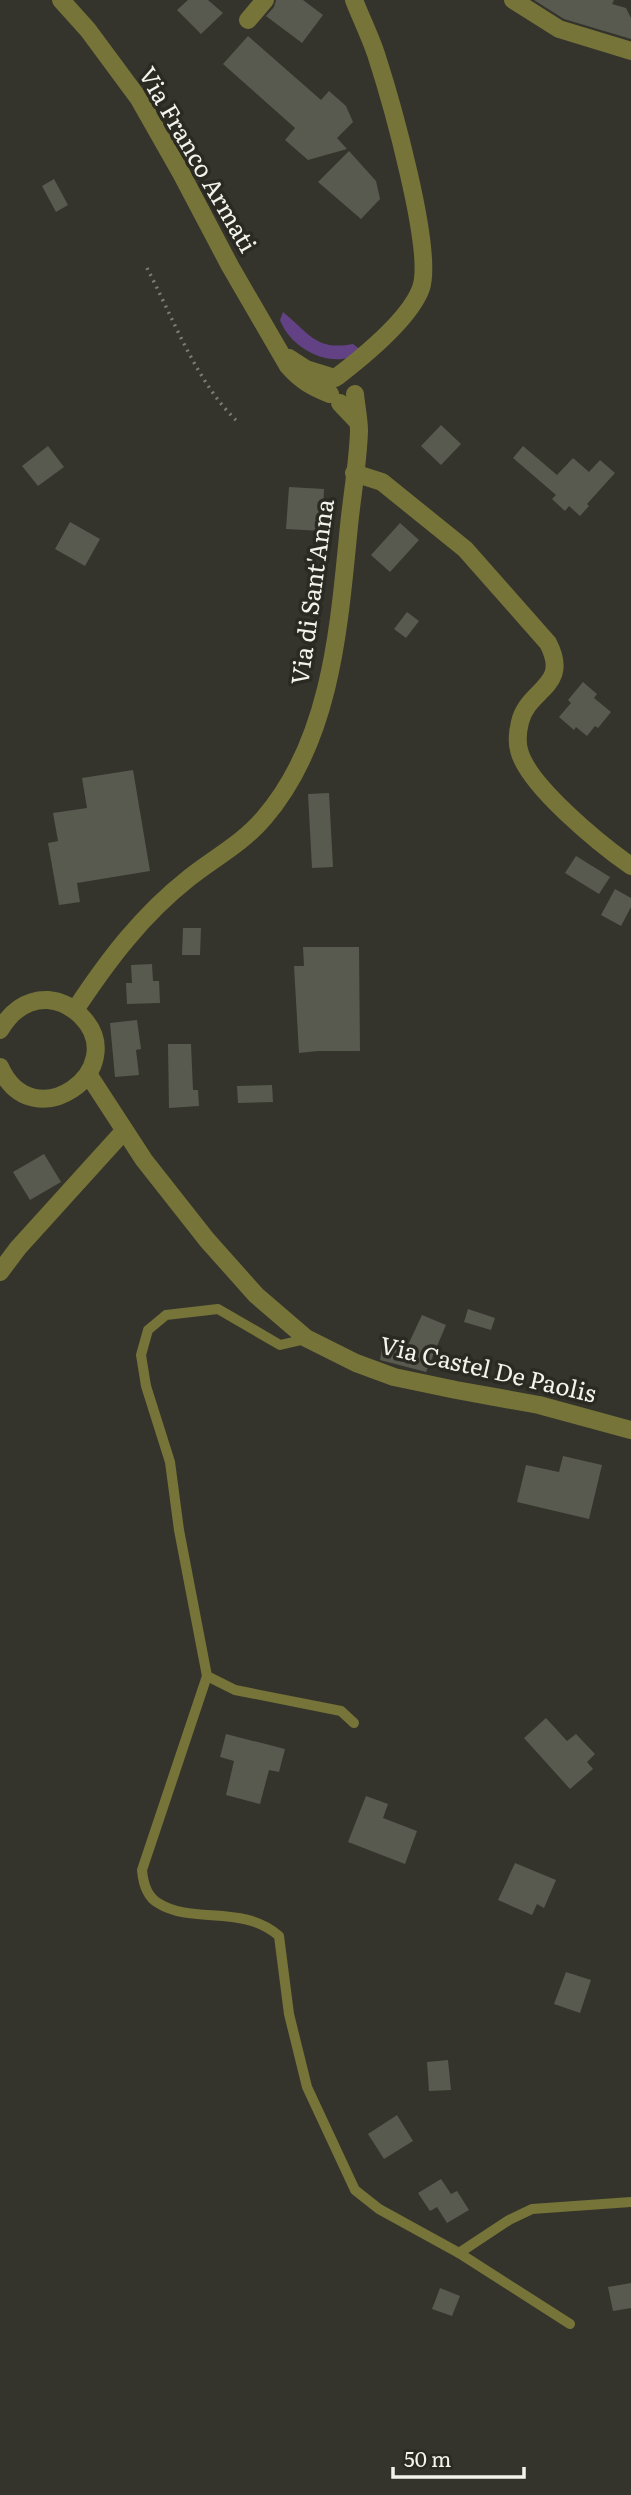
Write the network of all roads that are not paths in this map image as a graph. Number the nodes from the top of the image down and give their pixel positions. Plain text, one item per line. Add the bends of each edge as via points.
1 (61, 0) edge
2 (265, 0) edge
3 (354, 0) edge
4 (513, 0) edge
5 (248, 20) dead end
6 (631, 51) edge
7 (342, 389) junction
8 (354, 473) junction
9 (631, 866) edge
10 (75, 1010) junction
11 (0, 1030) edge
12 (0, 1068) edge
13 (88, 1074) junction
14 (124, 1130) junction
15 (0, 1272) edge
16 (306, 1338) junction
17 (631, 1430) edge
18 (207, 1676) junction
19 (354, 1723) dead end
20 (631, 2202) edge
21 (459, 2253) junction
22 (570, 2324) dead end

1 - 7 street, Via Franco Armati via 139,99 280,351
2 - 5 street
3 - 7 street via 384,82 414,202 424,270 413,302
4 - 6 street via 559,29
7 - 8 street, Via di Sant'Anna via 358,422
8 - 9 street via 382,482 465,548 548,643 555,658 554,672 520,723 524,762 587,831
8 - 10 street, Via di Sant'Anna via 328,679 315,724 285,790 238,843 183,883 132,931
10 - 11 street via 55,1002 32,1002 18,1008
10 - 13 street via 92,1033 95,1047
12 - 13 street via 16,1089 47,1099 64,1096
13 - 14 street, Via Castel De Paolis
14 - 15 street
14 - 16 street, Via Castel De Paolis via 230,1268
16 - 17 street, Via Castel De Paolis via 394,1377 539,1405
16 - 18 lane via 280,1345 218,1309 166,1315 148,1330 141,1355 146,1386 170,1462
18 - 19 lane via 235,1690 341,1711
18 - 21 lane via 142,1870 144,1886 156,1903 188,1913 231,1916 268,1926 279,1936 289,2014 307,2087 355,2190 379,2209
20 - 21 lane via 533,2209
21 - 22 lane

